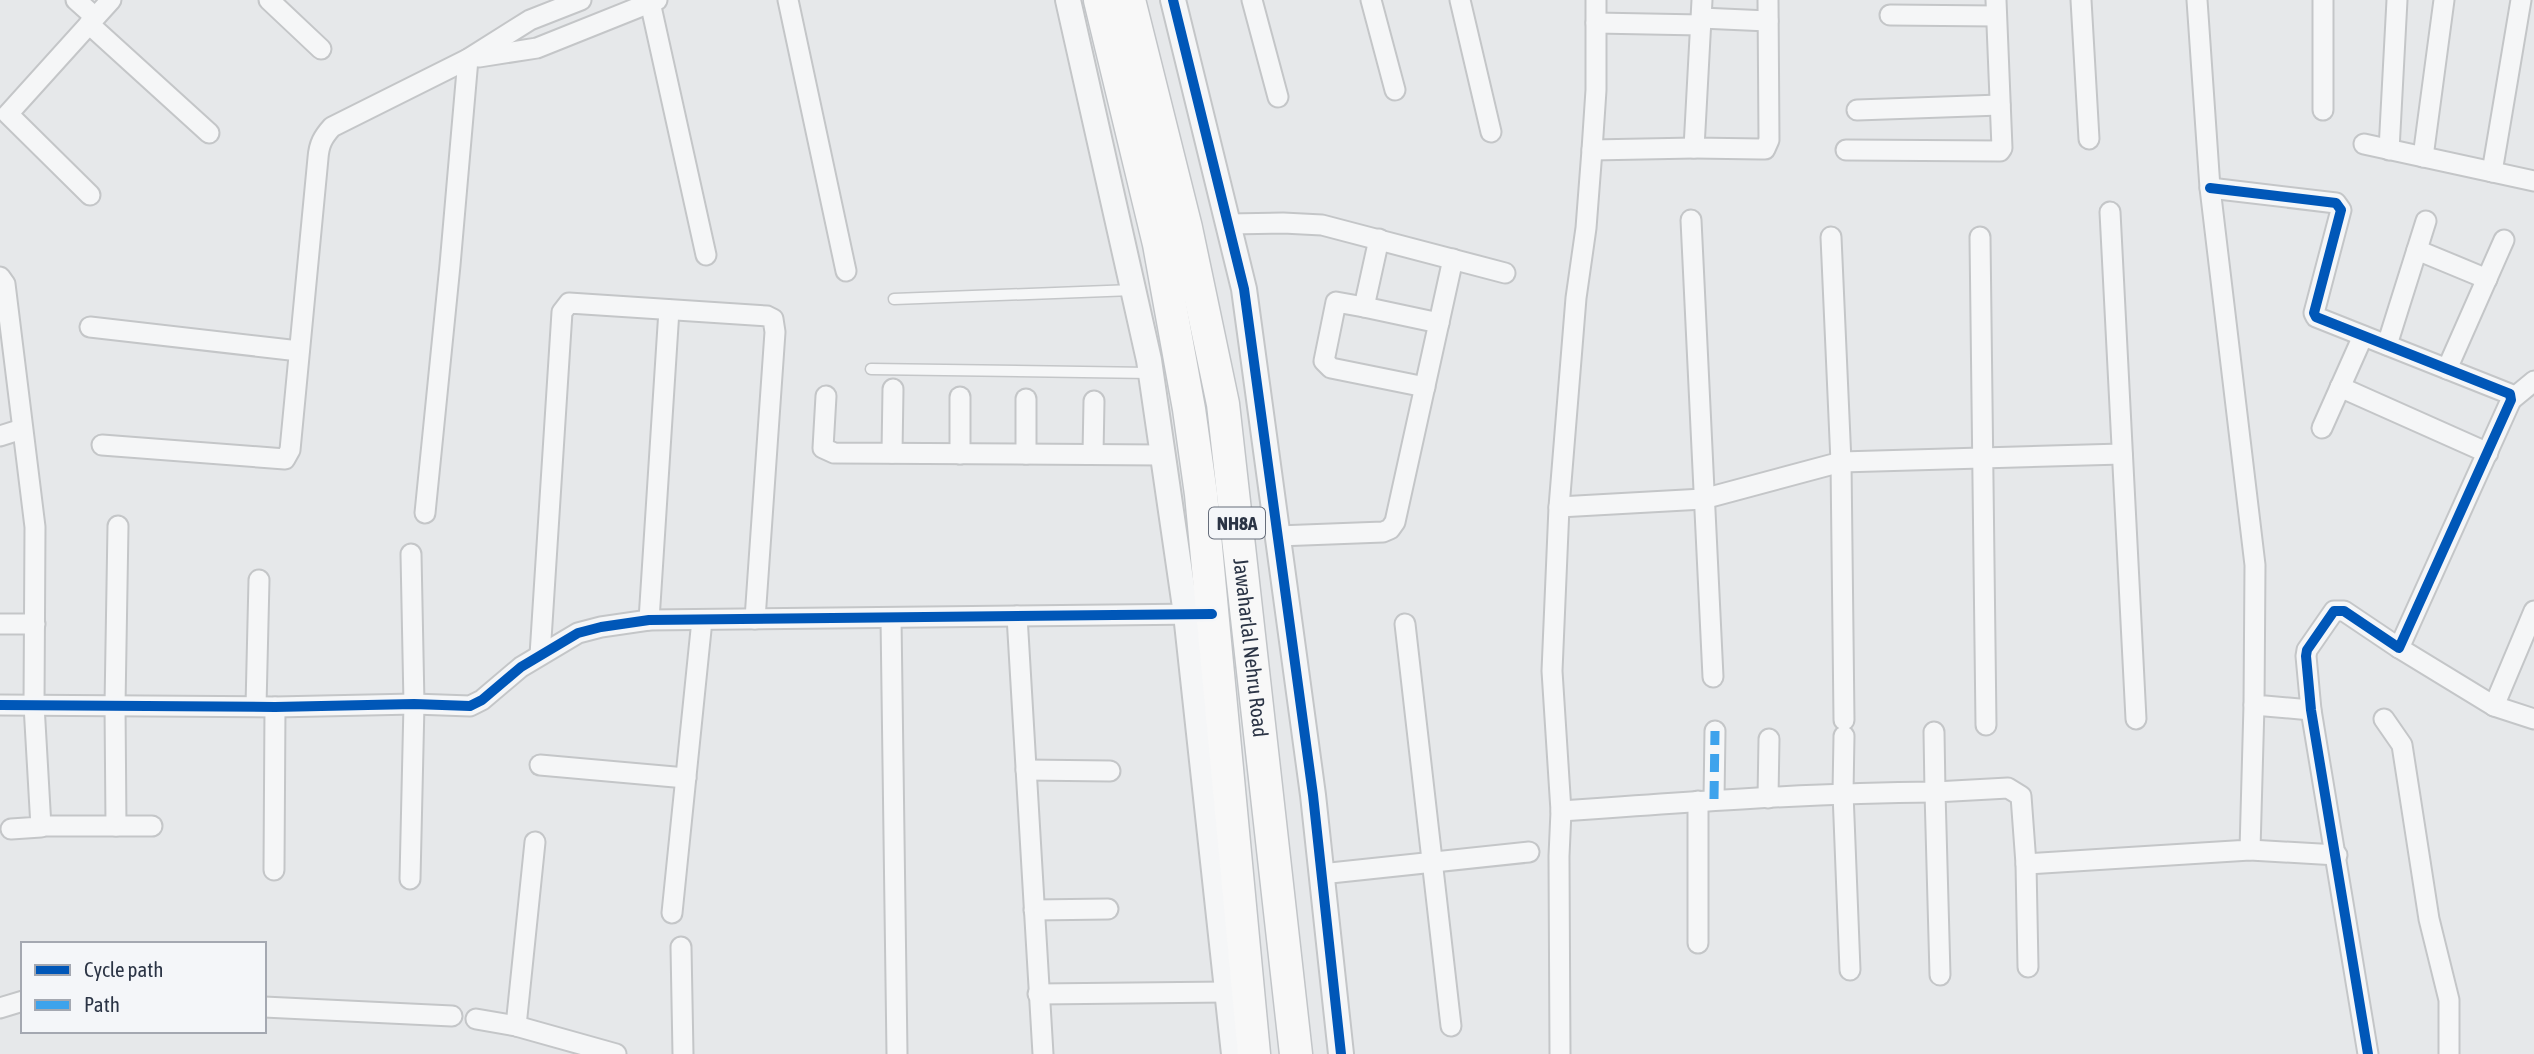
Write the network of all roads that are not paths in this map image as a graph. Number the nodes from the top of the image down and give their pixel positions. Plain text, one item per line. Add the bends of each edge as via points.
1 (76, 0) edge
2 (111, 0) edge
3 (269, 0) edge
4 (581, 0) edge
5 (788, 0) edge
6 (1068, 0) edge
7 (1100, 0) edge
8 (1129, 0) edge
9 (1252, 0) edge
10 (1371, 0) edge
11 (1461, 0) edge
12 (1597, 0) edge
13 (1768, 0) edge
14 (2081, 0) edge
15 (2197, 0) edge
16 (2323, 0) edge
17 (2397, 0) edge
18 (2444, 0) edge
19 (2521, 0) edge
20 (653, 1) edge
21 (1178, 1) edge
22 (1996, 8) edge
23 (1701, 14) edge
24 (1890, 15) dead end
25 (92, 20) junction
26 (1768, 21) junction
27 (1596, 23) junction
28 (321, 49) dead end
29 (468, 59) junction
30 (1395, 90) dead end
31 (1278, 97) dead end
32 (2000, 105) junction
33 (1857, 110) dead end
34 (2323, 110) dead end
35 (3, 114) edge
36 (1492, 132) dead end
37 (209, 134) dead end
38 (2089, 139) dead end
39 (2364, 144) dead end
40 (1693, 148) junction
41 (1592, 150) junction
42 (1846, 150) dead end
43 (2389, 150) junction
44 (2423, 157) junction
45 (2492, 172) junction
46 (2534, 181) edge
47 (2210, 188) junction
48 (90, 195) dead end
49 (2110, 212) dead end
50 (1691, 220) dead end
51 (2426, 221) dead end
52 (1228, 224) junction
53 (1831, 237) dead end
54 (1980, 237) dead end
55 (1379, 239) junction
56 (2504, 240) dead end
57 (2417, 250) junction
58 (706, 255) dead end
59 (1453, 259) junction
60 (846, 271) dead end
61 (1506, 273) dead end
62 (0, 277) edge
63 (2487, 279) junction
64 (1133, 290) junction
65 (894, 299) dead end
66 (1364, 307) junction
67 (669, 310) junction
68 (1439, 323) junction
69 (90, 327) dead end
70 (2363, 336) junction
71 (2387, 345) junction
72 (299, 351) junction
73 (7, 363) edge
74 (872, 369) dead end
75 (2447, 369) junction
76 (1151, 373) junction
77 (2534, 381) edge
78 (1425, 387) junction
79 (2340, 387) junction
80 (893, 389) dead end
81 (826, 396) dead end
82 (960, 397) dead end
83 (1026, 399) dead end
84 (2511, 400) junction
85 (1094, 401) dead end
86 (2322, 428) dead end
87 (22, 429) junction
88 (0, 436) edge
89 (102, 445) dead end
90 (892, 453) junction
91 (2488, 453) junction
92 (960, 454) junction
93 (1026, 454) junction
94 (1093, 454) junction
95 (2122, 454) junction
96 (1162, 455) junction
97 (1981, 459) junction
98 (1841, 462) junction
99 (1703, 499) junction
100 (1559, 507) junction
101 (425, 513) dead end
102 (118, 526) dead end
103 (1278, 536) junction
104 (411, 554) dead end
105 (260, 580) dead end
106 (2534, 611) edge
107 (1199, 614) junction
108 (1017, 616) junction
109 (891, 618) junction
110 (755, 619) junction
111 (649, 620) junction
112 (702, 620) junction
113 (0, 624) edge
114 (35, 624) junction
115 (1405, 624) dead end
116 (2399, 648) junction
117 (540, 655) junction
118 (1713, 677) dead end
119 (414, 704) junction
120 (0, 705) edge
121 (34, 705) junction
122 (115, 705) junction
123 (2254, 705) junction
124 (2494, 706) junction
125 (265, 707) junction
126 (2311, 710) junction
127 (2136, 719) dead end
128 (2384, 719) dead end
129 (2534, 719) edge
130 (1986, 725) dead end
131 (1715, 731) dead end
132 (1934, 732) dead end
133 (1769, 739) dead end
134 (540, 765) dead end
135 (1026, 770) junction
136 (1110, 771) dead end
137 (686, 778) junction
138 (1935, 792) junction
139 (1843, 793) junction
140 (1768, 797) junction
141 (1706, 800) junction
142 (1561, 811) junction
143 (41, 826) junction
144 (116, 826) junction
145 (152, 826) dead end
146 (11, 829) dead end
147 (535, 842) dead end
148 (2250, 850) junction
149 (1530, 852) dead end
150 (2337, 855) junction
151 (1432, 861) junction
152 (2026, 864) junction
153 (274, 870) dead end
154 (1321, 874) junction
155 (410, 878) dead end
156 (1108, 909) dead end
157 (1034, 910) junction
158 (672, 913) dead end
159 (1698, 943) dead end
160 (681, 947) dead end
161 (2028, 967) dead end
162 (1850, 970) dead end
163 (1940, 975) dead end
164 (1227, 992) junction
165 (1038, 994) junction
166 (21, 1003) edge
167 (266, 1007) edge
168 (0, 1008) edge
169 (452, 1016) dead end
170 (476, 1019) dead end
171 (516, 1026) junction
172 (1451, 1026) dead end
173 (616, 1054) edge
174 (683, 1054) edge
175 (897, 1054) edge
176 (1043, 1054) edge
177 (1234, 1054) edge
178 (1254, 1054) edge
179 (1296, 1054) edge
180 (1341, 1054) edge
181 (1560, 1054) edge
182 (2368, 1054) edge
183 (2449, 1054) edge

1 - 25 street
2 - 25 street
3 - 28 street
4 - 29 street via 530,20
5 - 60 street
6 - 64 street
7 - 107 main road, Jawaharlal Nehru Road / NH8A via 1159,244 1189,409 1201,494
8 - 179 main road, Jawaharlal Nehru Road / NH8A via 1186,228 1223,404
9 - 31 street
10 - 30 street
11 - 36 street
12 - 27 street
13 - 26 street
14 - 38 street
15 - 47 street
16 - 34 street
17 - 43 street
18 - 44 street
19 - 45 street
20 - 29 street via 537,48
20 - 58 street
21 - 52 street
22 - 24 street
22 - 32 street
23 - 26 street
23 - 27 street
23 - 40 street
25 - 35 street
25 - 37 street
26 - 40 street via 1768,146
27 - 41 street
29 - 72 street via 332,127 319,144
29 - 101 street
32 - 33 street
32 - 42 street via 2000,151
35 - 48 street
39 - 43 street
40 - 41 street
41 - 100 street
43 - 44 street
44 - 45 street
45 - 46 street
47 - 70 street via 2340,205 2314,313
47 - 123 street via 2255,565
49 - 95 street
50 - 99 street
51 - 57 street
52 - 55 street via 1322,225
52 - 103 street via 1244,289
53 - 98 street
54 - 97 street
55 - 59 street
55 - 66 street
56 - 63 street
57 - 63 street
57 - 71 street
59 - 61 street
59 - 68 street
62 - 73 street via 5,284
63 - 75 street
64 - 65 lane
64 - 76 street
66 - 68 street
66 - 78 street via 1336,302 1326,365
67 - 110 street via 767,316 776,324
67 - 111 street
67 - 117 street via 569,303 564,307
68 - 78 street
69 - 72 street
70 - 71 street
70 - 79 street
71 - 75 street
72 - 89 street via 290,450 285,459
73 - 87 street
74 - 76 lane
75 - 84 street via 2510,394
76 - 96 street
77 - 84 street
78 - 103 street via 1390,529
79 - 86 street
79 - 91 street
80 - 90 street
81 - 90 street via 822,441 828,452
82 - 92 street
83 - 93 street
84 - 91 street
85 - 94 street
87 - 88 street
87 - 114 street via 35,527
90 - 92 street
91 - 116 street
92 - 93 street
93 - 94 street
94 - 96 street
95 - 97 street
95 - 127 street
96 - 107 street
97 - 98 street
97 - 130 street
98 - 99 street
98 - 139 street
99 - 100 street
99 - 118 street
100 - 142 street via 1552,671
102 - 122 street
103 - 154 street
104 - 119 street
105 - 125 street
106 - 124 street
107 - 108 street
107 - 164 street
107 - 178 main road, Jawaharlal Nehru Road / NH8A
108 - 109 street
108 - 135 street
109 - 110 street
109 - 175 street
110 - 112 street
111 - 112 street
111 - 117 street via 578,633
112 - 137 street
113 - 114 street
114 - 121 street
115 - 151 street
116 - 124 street
116 - 126 street via 2344,611 2334,611 2307,650
117 - 119 street via 475,704
119 - 125 street
119 - 155 street
120 - 121 street
121 - 122 street
121 - 143 street
122 - 125 street
122 - 144 street
123 - 126 street
123 - 148 street
124 - 129 street
125 - 153 street
126 - 150 street
128 - 183 street via 2402,745 2429,919 2449,1000
131 - 141 street
132 - 138 street
133 - 140 street
134 - 137 street
135 - 136 street
135 - 157 street
137 - 158 street
138 - 139 street
138 - 152 street via 2015,790 2021,796
138 - 163 street
139 - 140 street
139 - 162 street
140 - 141 street
141 - 142 street
141 - 159 street
142 - 181 street
143 - 144 street
143 - 146 street
144 - 145 street
147 - 171 street
148 - 150 street
148 - 152 street
149 - 151 street
150 - 182 street
151 - 154 street
151 - 172 street
152 - 161 street
154 - 180 street
156 - 157 street
157 - 165 street
160 - 174 street
164 - 165 street
164 - 177 street
165 - 176 street
166 - 168 street
167 - 169 street
170 - 171 street
171 - 173 street

